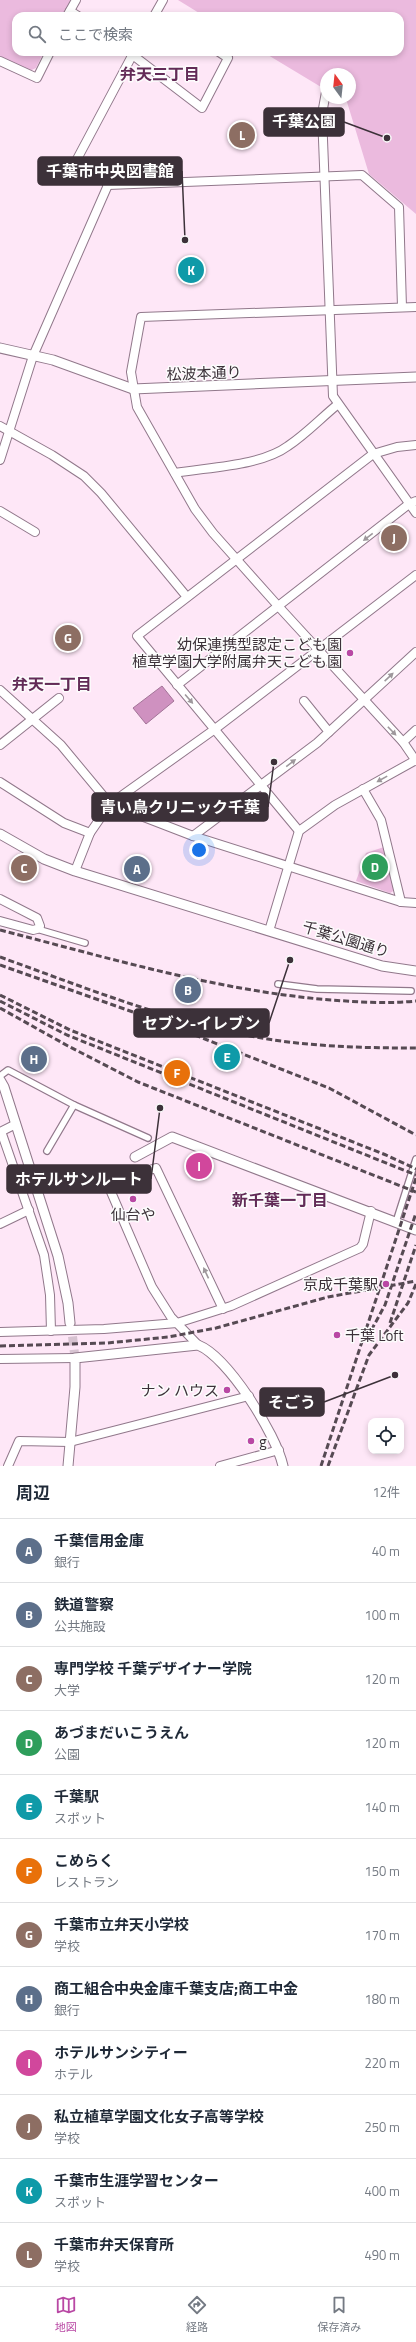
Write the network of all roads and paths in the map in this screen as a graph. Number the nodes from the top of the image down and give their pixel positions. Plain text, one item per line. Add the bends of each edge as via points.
1 (76, 0) edge
2 (163, 0) edge
3 (70, 12) edge
4 (157, 12) edge
5 (48, 56) edge
6 (130, 56) edge
7 (136, 56) edge
8 (225, 56) edge
9 (0, 61) edge
10 (324, 104) edge
11 (324, 177) junction
12 (108, 185) junction
13 (402, 307) junction
14 (416, 307) edge
15 (330, 310) junction
16 (0, 348) edge
17 (33, 356) junction
18 (416, 377) edge
19 (333, 381) junction
20 (133, 389) junction
21 (338, 404) junction
22 (0, 426) edge
23 (10, 430) junction
24 (416, 445) edge
25 (373, 454) junction
26 (0, 460) edge
27 (175, 473) junction
28 (413, 502) edge
29 (0, 511) edge
30 (416, 513) edge
31 (35, 532) dead end
32 (236, 558) junction
33 (416, 575) edge
34 (187, 597) junction
35 (279, 607) junction
36 (318, 651) junction
37 (416, 652) edge
38 (177, 685) junction
39 (0, 690) edge
40 (59, 698) dead end
41 (304, 701) dead end
42 (364, 701) junction
43 (34, 719) junction
44 (215, 729) junction
45 (416, 730) edge
46 (329, 732) junction
47 (403, 742) junction
48 (0, 745) edge
49 (416, 760) edge
50 (0, 782) edge
51 (262, 785) junction
52 (363, 789) junction
53 (110, 804) junction
54 (300, 831) junction
55 (90, 833) junction
56 (0, 834) edge
57 (193, 836) junction
58 (288, 867) junction
59 (75, 871) junction
60 (0, 898) edge
61 (401, 902) junction
62 (416, 903) edge
63 (0, 921) edge
64 (38, 929) junction
65 (269, 931) junction
66 (85, 942) dead end
67 (416, 971) edge
68 (278, 984) dead end
69 (411, 991) dead end
70 (0, 1076) edge
71 (0, 1080) edge
72 (74, 1105) junction
73 (16, 1124) junction
74 (148, 1138) dead end
75 (47, 1151) dead end
76 (135, 1157) dead end
77 (416, 1158) edge
78 (120, 1179) dead end
79 (108, 1185) dead end
80 (29, 1210) junction
81 (370, 1211) junction
82 (396, 1222) junction
83 (0, 1224) edge
84 (416, 1230) edge
85 (223, 1309) junction
86 (70, 1323) tunnel mouth
87 (177, 1323) junction
88 (51, 1331) junction
89 (0, 1332) edge
90 (198, 1345) junction
91 (0, 1358) edge
92 (75, 1358) junction
93 (249, 1396) junction
94 (70, 1442) junction
95 (280, 1450) junction
96 (8, 1466) edge
97 (68, 1466) edge
98 (220, 1466) edge
99 (283, 1466) edge

1 - 3 street
2 - 4 street
5 - 9 street via 37,78
6 - 12 street via 76,162 100,175
7 - 8 street via 202,108 228,58
10 - 11 street
11 - 12 street
11 - 13 street via 362,175 399,207
11 - 15 street
12 - 17 street
13 - 14 street
13 - 15 street
15 - 19 street
15 - 20 street via 141,317 131,372
16 - 17 street, 松波本通り
17 - 20 street, 松波本通り via 53,360
17 - 23 street
18 - 19 street, 松波本通り
19 - 20 street, 松波本通り
19 - 21 street via 333,396
20 - 27 street via 137,407
21 - 25 street
21 - 27 street via 288,447 272,455
22 - 23 street
23 - 26 street
23 - 34 street via 84,476
24 - 25 street
25 - 28 street
25 - 32 street
27 - 32 street via 195,509
28 - 30 street
28 -> 35 street
29 - 31 street
32 - 34 street
32 - 35 street
33 - 36 street
34 - 38 street via 137,636
35 - 36 street
35 - 38 street
36 - 42 street
36 - 44 street
42 -> 37 street
38 -> 44 street
39 - 43 street
40 - 43 street
41 - 46 street
42 - 46 street
42 -> 47 street
43 - 48 street
43 - 53 street via 61,745
44 - 51 street
44 - 53 street
45 - 47 street
51 -> 46 street
47 - 49 street
49 -> 52 street
50 - 55 street via 64,823
51 - 54 street
51 - 57 street
52 - 54 street via 335,805
52 - 61 street via 381,820
53 - 55 street
53 - 57 street
54 - 58 street
55 - 59 street
56 - 59 street, 千葉公園通り via 44,858
57 - 58 street
58 - 61 street
58 - 65 street
59 - 65 street, 千葉公園通り
60 - 64 street via 37,918 40,926
61 - 62 street
63 - 64 street
64 - 66 street
65 - 67 street, 千葉公園通り via 382,966
68 - 69 street via 317,989
70 - 72 street via 8,1070
71 - 73 street
72 - 74 street
72 - 75 street
73 - 80 street via 2,1131 2,1134
73 - 86 street via 58,1256
76 - 81 street via 172,1137
77 - 82 street
85 -> 78 street via 156,1168
79 - 87 street via 152,1287
80 - 83 street
80 - 88 street via 44,1255 50,1295
81 - 82 street
81 - 85 street via 360,1248
82 - 84 street
85 - 87 street
87 - 88 street
87 - 90 street
88 - 89 street
90 - 92 street
90 - 93 street via 211,1352
91 - 92 street
92 - 94 street
93 - 94 street
93 - 95 street
94 - 96 street via 19,1441
94 - 97 street
95 - 98 street
95 - 99 street

